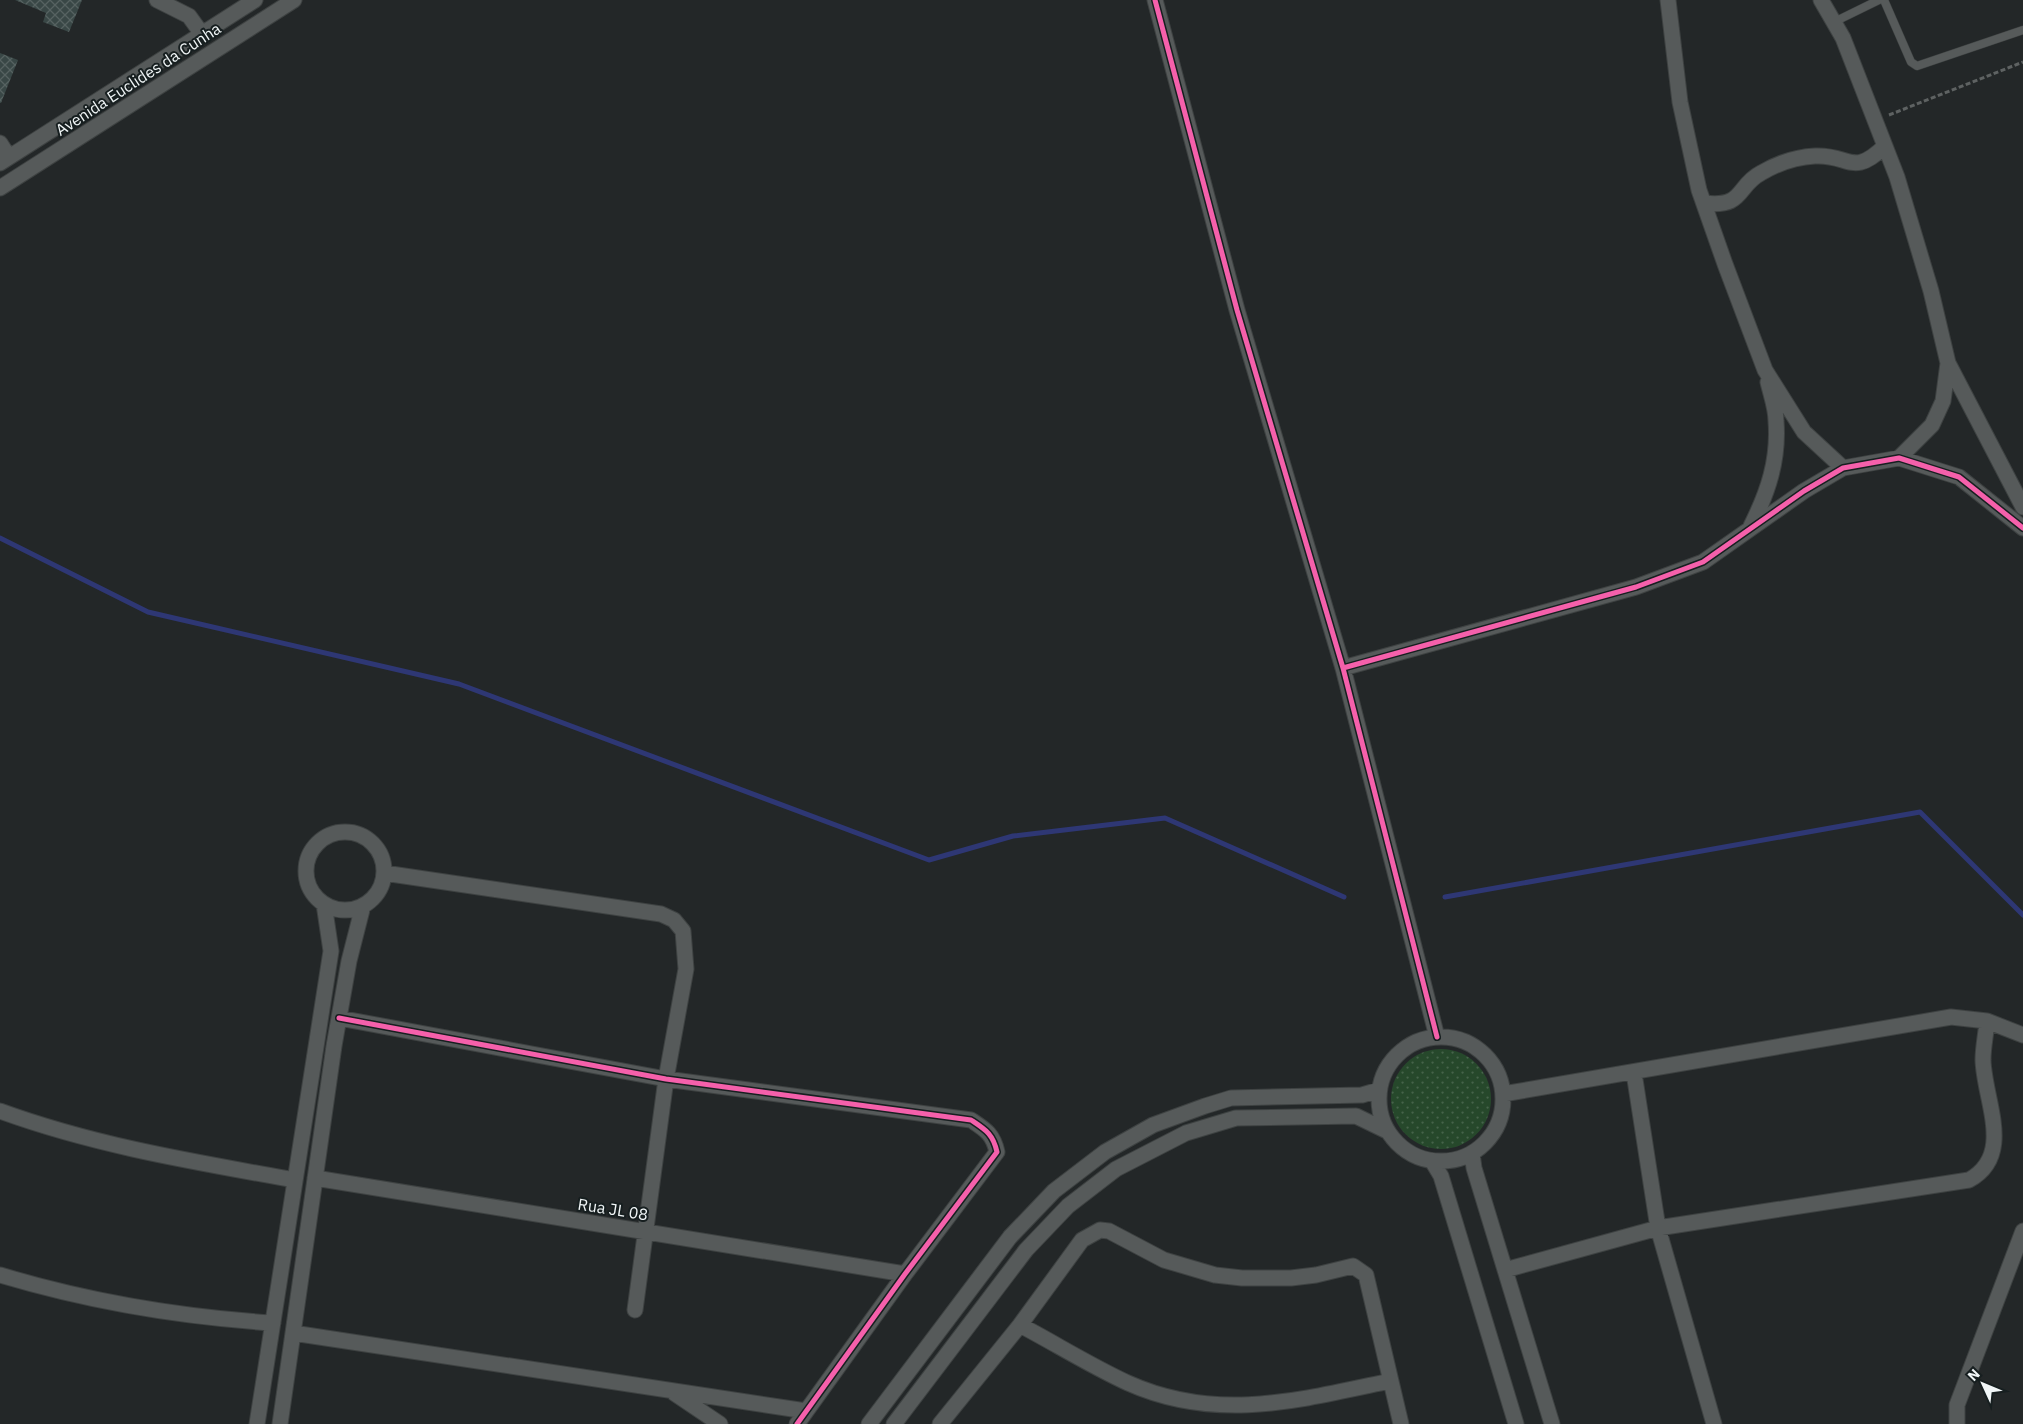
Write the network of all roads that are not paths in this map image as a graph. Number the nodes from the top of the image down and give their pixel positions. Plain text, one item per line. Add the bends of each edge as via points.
1 (157, 0) edge
2 (255, 0) edge
3 (294, 0) edge
4 (1155, 0) edge
5 (1668, 0) edge
6 (1822, 0) edge
7 (1879, 0) edge
8 (1884, 0) edge
9 (1834, 22) junction
10 (2023, 30) edge
11 (202, 34) junction
12 (0, 142) edge
13 (1885, 146) junction
14 (4, 160) edge
15 (0, 188) edge
16 (1704, 203) junction
17 (1948, 363) junction
18 (1765, 370) junction
19 (1899, 458) junction
20 (1843, 468) junction
21 (2023, 507) edge
22 (1750, 527) junction
23 (2023, 528) edge
24 (1343, 668) junction
25 (384, 873) junction
26 (324, 904) junction
27 (363, 906) junction
28 (339, 1018) junction
29 (1987, 1021) junction
30 (2023, 1035) edge
31 (1437, 1037) junction
32 (1634, 1073) junction
33 (666, 1079) junction
34 (1379, 1090) junction
35 (1503, 1094) junction
36 (0, 1112) edge
37 (1387, 1131) junction
38 (1472, 1153) junction
39 (1432, 1161) junction
40 (315, 1178) junction
41 (295, 1180) junction
42 (1658, 1228) junction
43 (2023, 1231) edge
44 (647, 1232) junction
45 (283, 1259) junction
46 (303, 1261) junction
47 (1505, 1270) junction
48 (905, 1274) junction
49 (0, 1275) edge
50 (635, 1310) dead end
51 (273, 1323) junction
52 (1020, 1325) junction
53 (293, 1333) junction
54 (1390, 1381) junction
55 (671, 1391) junction
56 (806, 1411) junction
57 (257, 1424) edge
58 (280, 1424) edge
59 (720, 1424) edge
60 (797, 1424) edge
61 (869, 1424) edge
62 (894, 1424) edge
63 (940, 1424) edge
64 (1401, 1424) edge
65 (1516, 1424) edge
66 (1552, 1424) edge
67 (1714, 1424) edge
68 (1957, 1424) edge

1 - 11 street via 189,16
2 - 11 street, Avenida Euclides da Cunha
3 - 15 street, Avenida Euclides da Cunha
4 - 24 street via 1237,310
5 - 16 street via 1680,102
6 - 9 street
7 - 9 lane
8 - 10 lane via 1911,62 1918,66
9 - 13 street
11 - 14 street, Avenida Euclides da Cunha
12 - 14 street
13 - 16 street via 1862,163 1817,156 1788,159 1758,174 1738,197 1726,202
13 - 17 street via 1932,291
16 - 18 street
17 - 19 street via 1943,401 1932,425
17 - 21 street
18 - 20 street via 1804,432
18 - 22 street via 1776,419 1776,454 1767,494
19 - 20 street
19 - 23 street via 1958,477
20 - 22 street
22 - 24 street via 1703,562 1636,586
24 - 31 street
25 - 26 street via 380,853 367,838 348,832 328,836 313,850 306,869 311,889
25 - 27 street via 378,892
25 - 33 street via 661,914 674,920 683,931 686,970
26 - 27 street via 343,910
26 - 41 street via 331,951
27 - 28 street
28 - 33 street
28 - 40 street
29 - 30 street
29 - 32 street via 1952,1017
29 - 42 street via 1983,1060 1995,1141 1989,1162 1976,1176
31 - 34 street via 1416,1042 1399,1054 1383,1077
31 - 35 street via 1464,1041 1487,1057 1501,1081
32 - 35 street
32 - 42 street
33 - 44 street
33 - 48 street via 971,1120 986,1130 994,1139 997,1152
34 - 37 street via 1381,1118
34 - 61 street via 1362,1095 1232,1098 1153,1125 1105,1152 1054,1191 1010,1237
35 - 38 street via 1501,1115 1493,1134
36 - 41 street via 117,1147
37 - 39 street via 1406,1151
37 - 62 street via 1356,1116 1236,1118 1178,1137 1116,1169 1068,1206 1030,1244
38 - 39 street via 1446,1162
38 - 47 street
39 - 65 street via 1441,1176
40 - 44 street, Rua JL 08
40 - 46 street
41 - 45 street
42 - 47 street
42 - 67 street
43 - 68 street via 1957,1405
44 - 48 street, Rua JL 08
44 - 50 street
45 - 46 street
45 - 51 street
46 - 53 street
47 - 66 street
48 - 56 street
49 - 51 street via 50,1290 138,1309
51 - 57 street
52 - 54 street via 1128,1383 1177,1399 1203,1403 1274,1404
52 - 54 street via 1082,1240 1100,1230 1109,1231 1164,1260 1215,1275 1267,1280 1316,1275 1353,1266 1366,1275
52 - 63 street
53 - 55 street
53 - 58 street
54 - 64 street
55 - 56 street
55 - 59 street
56 - 60 street

